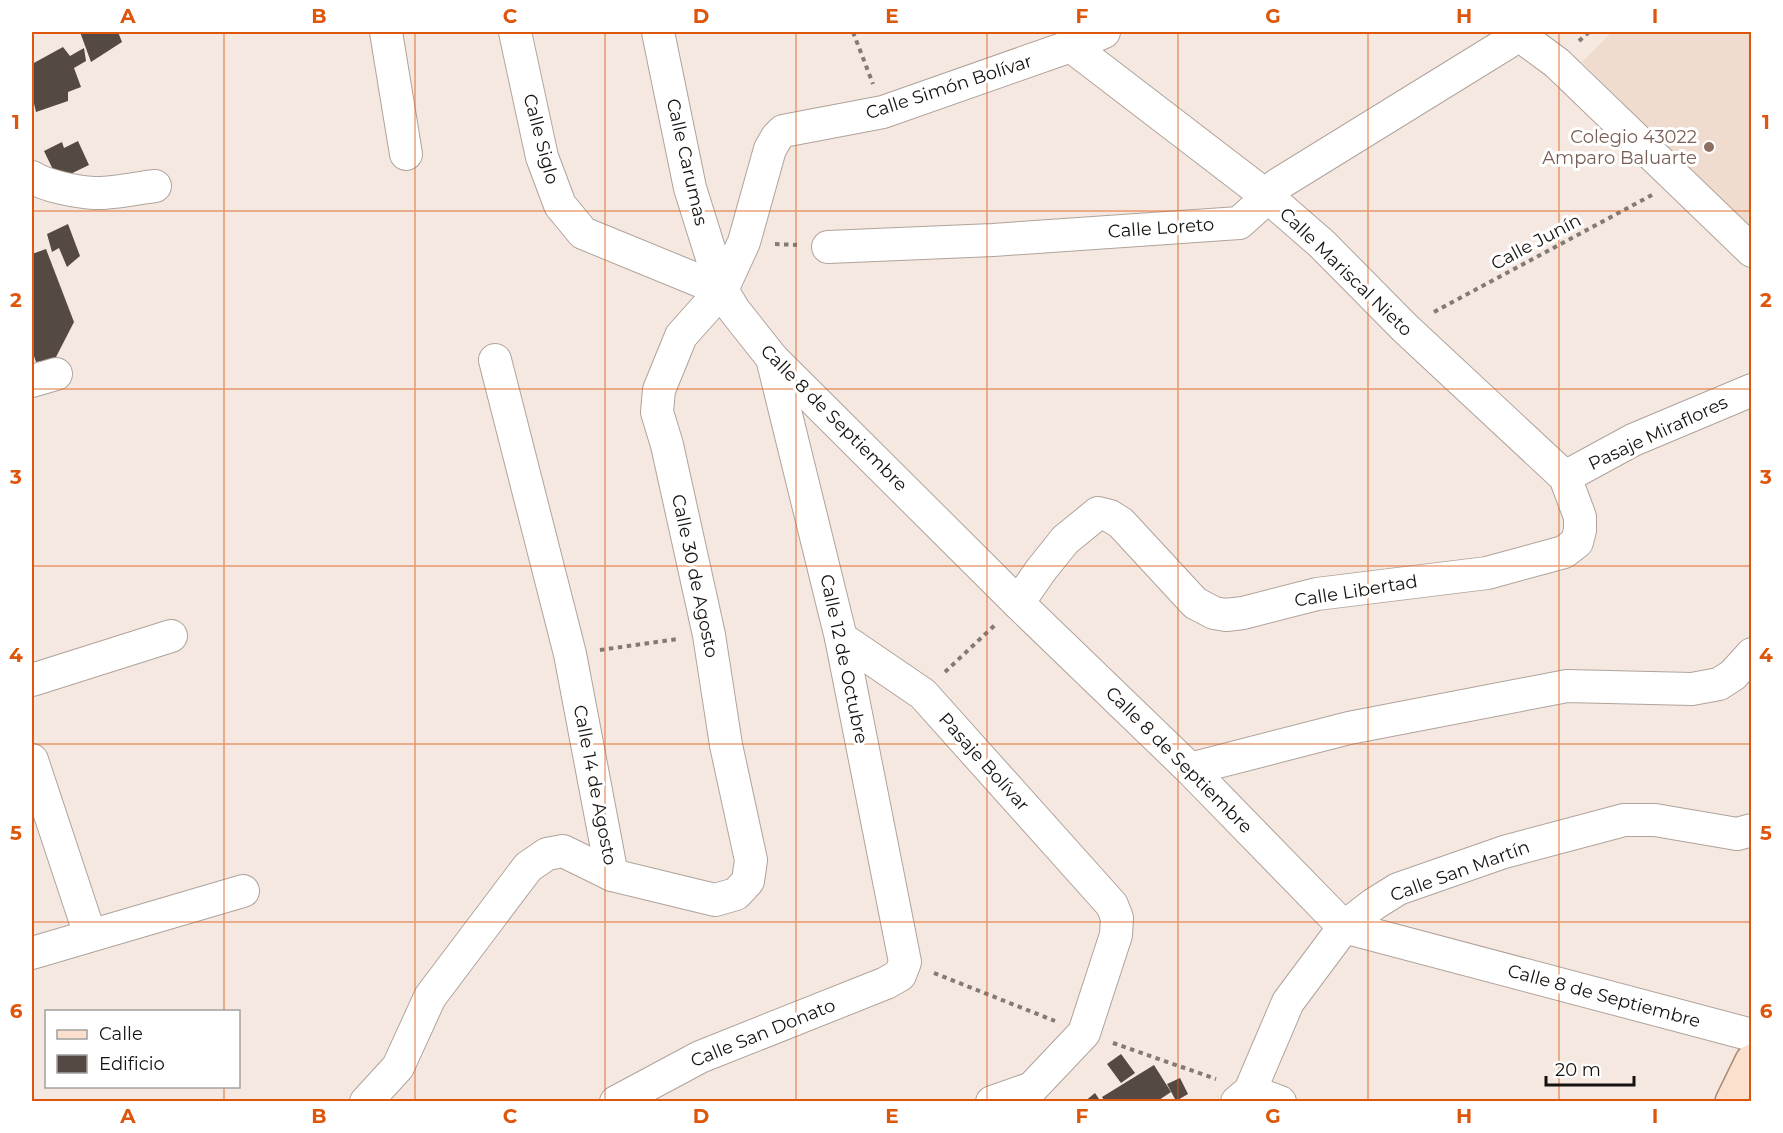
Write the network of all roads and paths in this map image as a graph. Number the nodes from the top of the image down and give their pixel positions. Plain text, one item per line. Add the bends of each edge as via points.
1 (386, 32) edge
2 (515, 32) edge
3 (658, 32) edge
4 (853, 32) edge
5 (1104, 32) edge
6 (1518, 33) edge
7 (1071, 46) junction
8 (884, 111) junction
9 (406, 154) dead end
10 (32, 177) edge
11 (1679, 180) junction
12 (155, 186) dead end
13 (1268, 197) junction
14 (744, 242) junction
15 (828, 247) joint
16 (1752, 251) edge
17 (722, 290) junction
18 (1405, 328) junction
19 (772, 358) junction
20 (495, 360) dead end
21 (1752, 390) edge
22 (1565, 477) junction
23 (1580, 530) joint
24 (1018, 603) junction
25 (709, 635) junction
26 (171, 636) dead end
27 (841, 638) junction
28 (570, 654) junction
29 (1752, 654) edge
30 (32, 680) edge
31 (923, 694) junction
32 (32, 760) edge
33 (1190, 769) junction
34 (1752, 830) edge
35 (612, 875) junction
36 (243, 891) dead end
37 (1344, 927) junction
38 (90, 935) junction
39 (32, 953) edge
40 (906, 962) joint
41 (1752, 1035) edge
42 (1752, 1061) edge
43 (1244, 1096) edge
44 (366, 1101) edge
45 (616, 1101) edge
46 (992, 1101) edge
47 (1280, 1101) edge
48 (1732, 1101) edge

1 - 9 street
2 - 17 street, Calle Siglo via 542,157 560,205 583,233
3 - 17 street, Calle Carumas via 690,188
4 - 8 path
5 - 7 street, Calle Simón Bolívar
6 - 11 street via 1557,63
6 - 13 street, Calle Loreto via 1277,185
7 - 8 street, Calle Simón Bolívar
7 - 13 street, Calle Mariscal Nieto
8 - 14 street, Calle Simón Bolívar via 783,131 770,148
10 - 12 street via 95,194
11 - 16 street
11 - 18 path, Calle Junín
13 - 15 street, Calle Loreto via 1239,223
13 - 18 street, Calle Mariscal Nieto via 1322,244
14 - 15 path
14 - 17 street, Calle Simón Bolívar
17 - 19 street, Calle 8 de Septiembre
17 - 25 street, Calle 30 de Agosto via 681,336 659,390 657,412
18 - 22 street, Calle Mariscal Nieto
19 - 24 street, Calle 8 de Septiembre
19 - 27 street, Calle 12 de Octubre
20 - 28 street, Calle 14 de Agosto
21 - 22 street, Pasaje Miraflores via 1633,440
22 - 23 street, Calle Mariscal Nieto via 1580,517
23 - 24 street, Calle Libertad via 1577,542 1564,552 1487,573 1317,594 1226,615 1195,603 1121,523 1098,513 1065,540
24 - 31 path
24 - 33 street, Calle 8 de Septiembre
25 - 28 path
25 - 35 street, Calle 30 de Agosto via 726,745 751,860 748,882 736,894 715,900
26 - 30 street
27 - 31 street, Pasaje Bolívar
27 - 40 street, Calle 12 de Octubre
28 - 35 street, Calle 14 de Agosto
29 - 33 street via 1719,684 1692,689 1567,686 1349,728
31 - 46 street, Pasaje Bolívar via 1112,904 1117,918 1116,935 1084,1032 1032,1088
32 - 38 street
33 - 37 street, Calle 8 de Septiembre
34 - 37 street, Calle San Martín via 1737,834 1655,820 1624,820 1504,852 1398,889
35 - 44 street, Calle 14 de Agosto via 563,851 547,854 528,867 430,997 398,1067
36 - 38 street
37 - 41 street, Calle 8 de Septiembre
37 - 43 street, Calle San Martín via 1288,1002
38 - 39 street
40 - 45 street, Calle San Donato via 900,975 886,983 700,1057
42 - 48 main road
43 - 47 street

